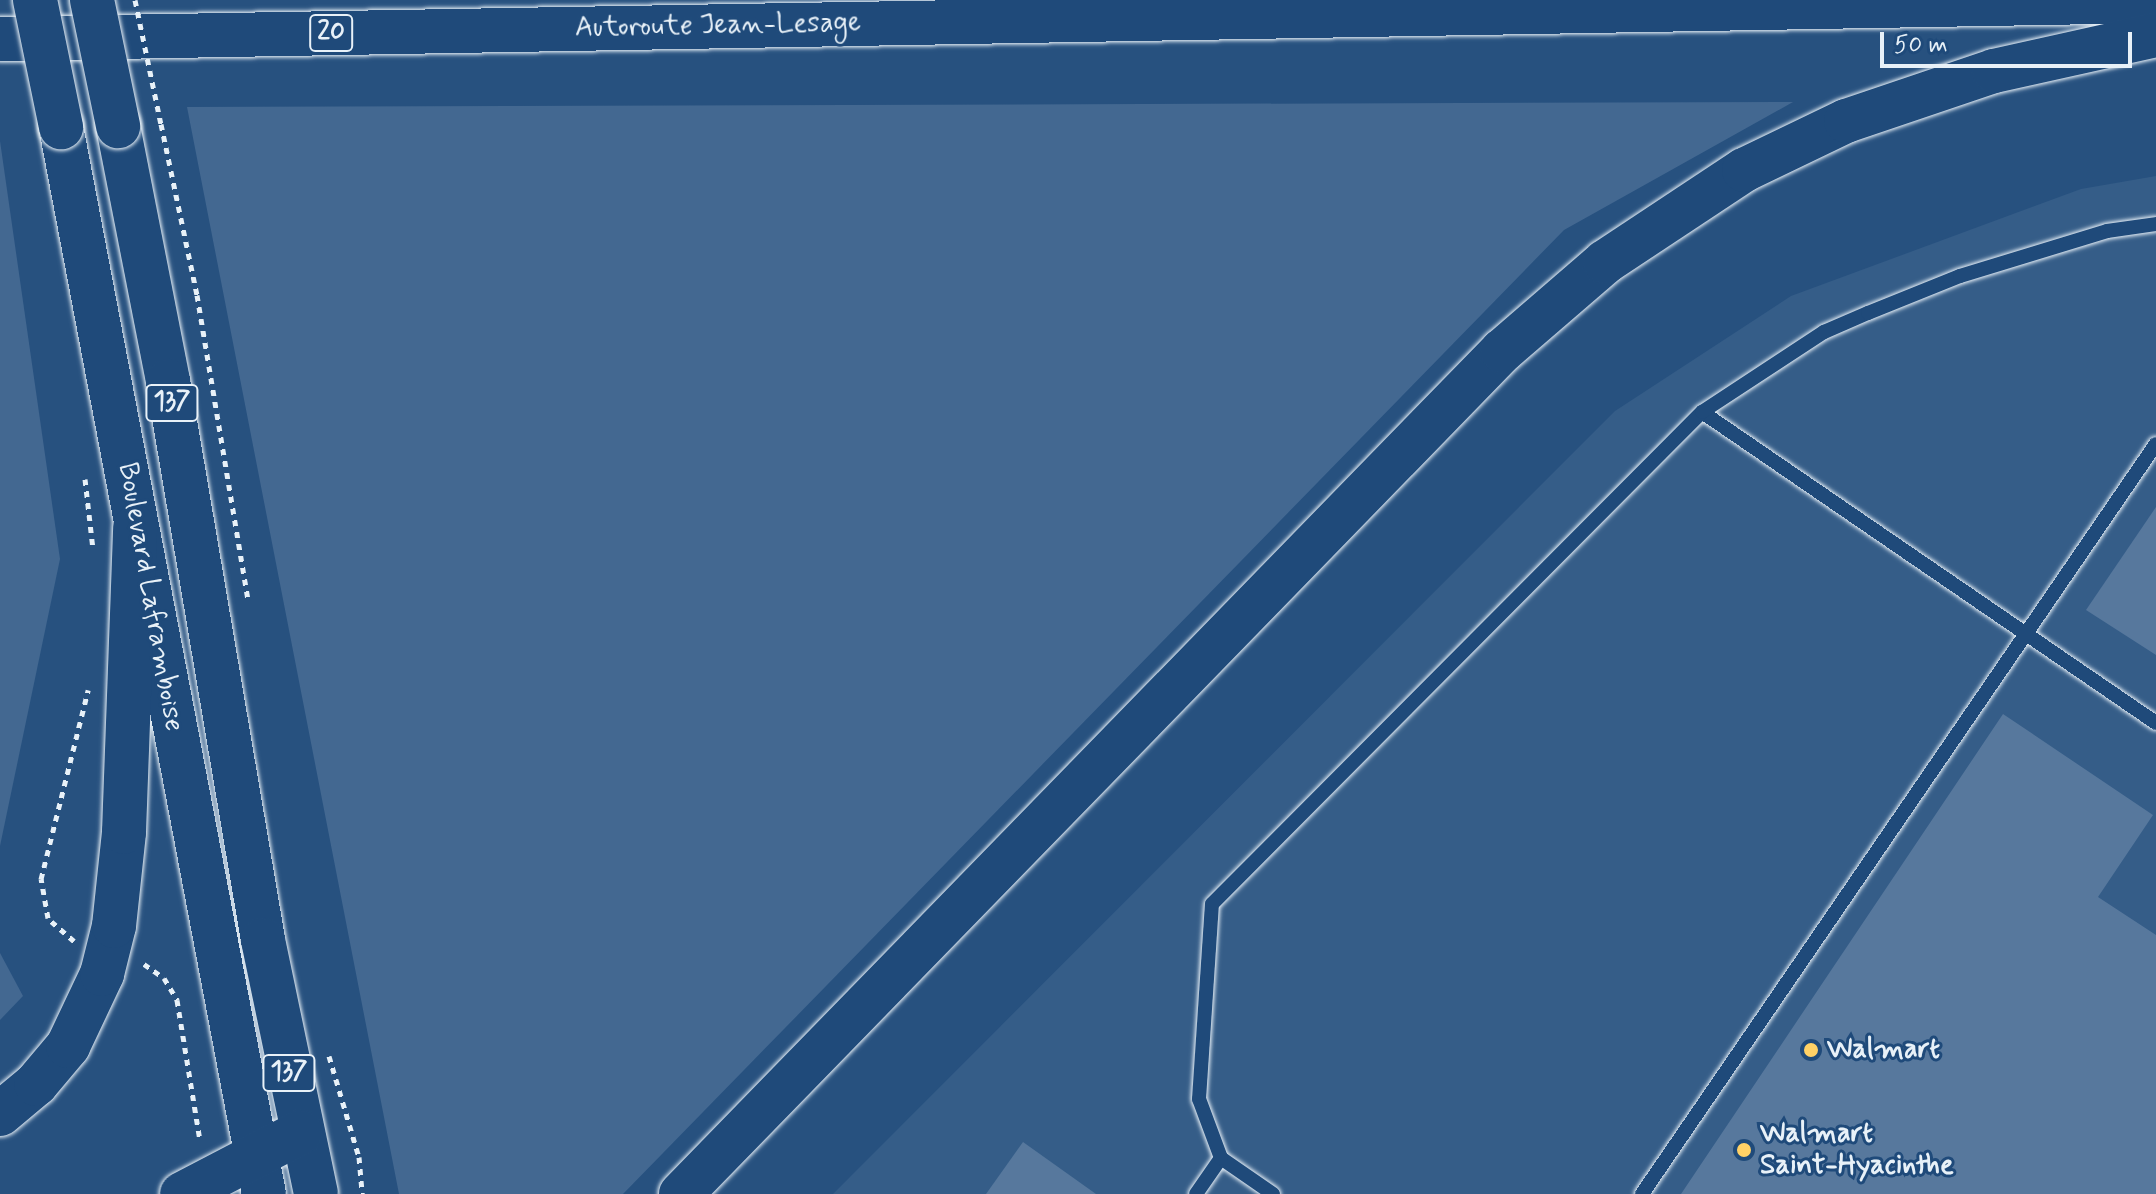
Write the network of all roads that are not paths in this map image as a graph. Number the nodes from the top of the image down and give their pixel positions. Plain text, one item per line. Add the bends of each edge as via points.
1 (35, 0) edge
2 (92, 0) edge
3 (2156, 1) edge
4 (2156, 35) edge
5 (0, 39) edge
6 (2156, 224) edge
7 (1702, 412) junction
8 (2156, 444) edge
9 (135, 527) junction
10 (2022, 634) junction
11 (2156, 723) edge
12 (0, 1114) edge
13 (301, 1132) junction
14 (1221, 1158) junction
15 (260, 1175) edge
16 (192, 1176) edge
17 (316, 1194) edge
18 (681, 1194) edge
19 (1196, 1194) edge
20 (1273, 1194) edge
21 (1642, 1194) edge

1 - 9 main road, Boulevard Laframboise / 137, bridge
2 - 13 main road, Boulevard Laframboise / 137, bridge
3 - 5 main road, Autoroute Jean-Lesage / 20
4 - 18 main road via 1994,71 1846,121 1744,170 1605,262 1502,351
6 - 7 lane via 2107,231 1975,271 1868,313 1824,332
7 - 10 lane
7 - 14 lane via 1212,904 1199,1099
8 - 10 lane
9 - 12 main road via 124,832 114,926 102,974 68,1046 36,1084
9 - 15 main road, Boulevard Laframboise / 137
10 - 11 lane
10 - 21 lane
13 - 15 main road
13 - 17 main road, Boulevard Laframboise / 137
14 - 19 lane
14 - 20 lane
15 - 16 main road

